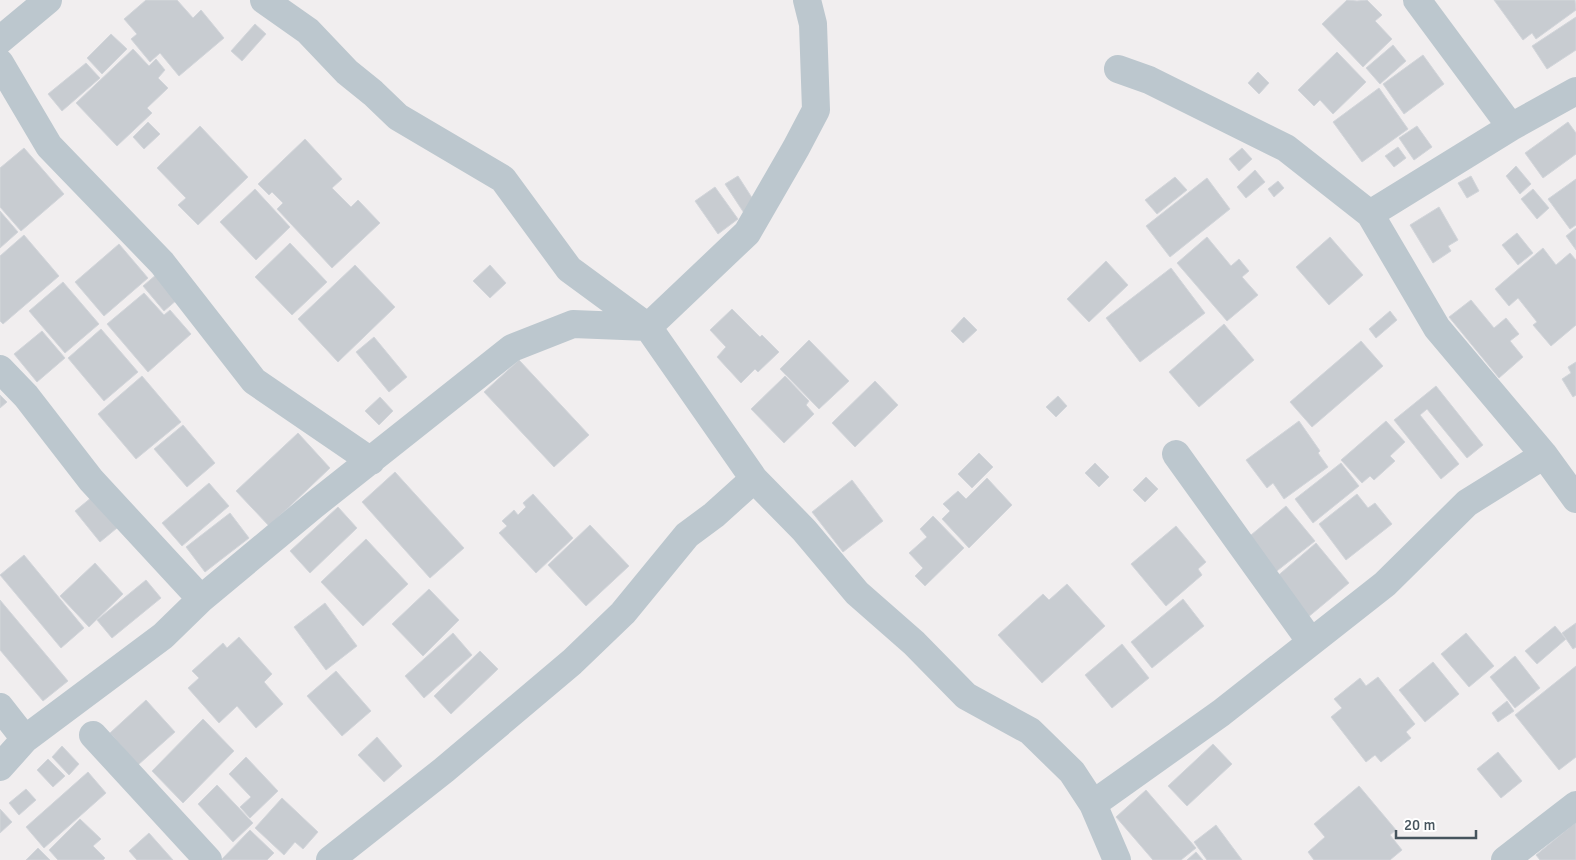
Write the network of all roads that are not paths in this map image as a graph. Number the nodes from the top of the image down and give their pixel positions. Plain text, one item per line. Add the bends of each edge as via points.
1 (48, 0) edge
2 (264, 0) edge
3 (807, 0) edge
4 (1417, 0) edge
5 (0, 40) edge
6 (0, 64) edge
7 (1118, 69) dead end
8 (1576, 91) edge
9 (1511, 127) junction
10 (1370, 214) junction
11 (648, 327) junction
12 (0, 369) edge
13 (1176, 454) dead end
14 (1544, 455) junction
15 (371, 461) junction
16 (754, 479) junction
17 (1576, 499) edge
18 (201, 600) junction
19 (1311, 642) junction
20 (0, 707) edge
21 (93, 735) dead end
22 (25, 739) junction
23 (0, 767) edge
24 (1093, 804) junction
25 (1576, 805) edge
26 (208, 860) edge
27 (330, 860) edge
28 (1116, 860) edge
29 (1505, 860) edge

1 - 5 street
2 - 11 street via 308,31 347,72 398,117 503,179 569,269
3 - 11 street via 813,24 816,110 746,233
4 - 9 street
6 - 15 street via 49,146 162,263 254,381
7 - 10 street via 1149,80 1286,148
8 - 9 street
9 - 10 street
10 - 14 street via 1437,328
11 - 15 street via 573,324 512,348
11 - 16 street
12 - 18 street via 26,396 91,480
13 - 19 street
14 - 17 street
14 - 19 street via 1467,503 1385,584
15 - 18 street
16 - 24 street via 804,530 857,594 914,643 966,696 1030,731 1072,772
16 - 27 street via 687,535 623,613 572,662 444,770
18 - 22 street via 163,636
19 - 24 street via 1220,713
20 - 22 street
21 - 26 street
22 - 23 street
24 - 28 street
25 - 29 street

